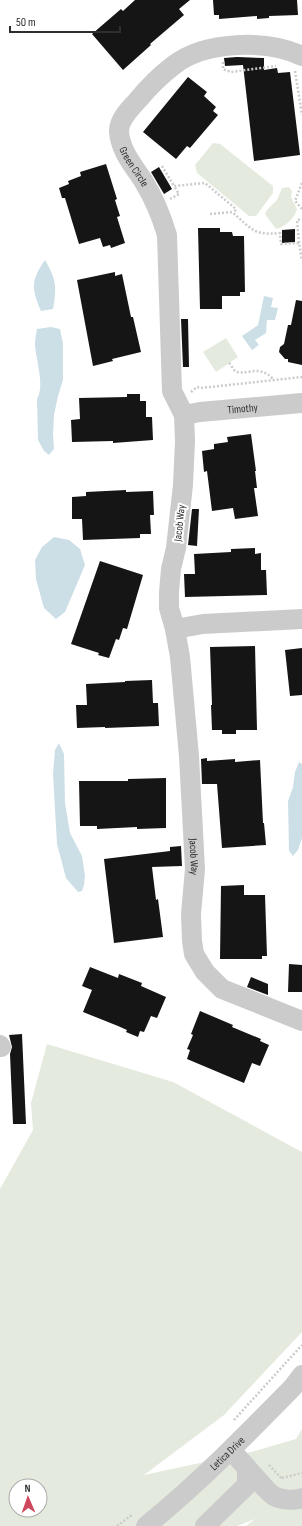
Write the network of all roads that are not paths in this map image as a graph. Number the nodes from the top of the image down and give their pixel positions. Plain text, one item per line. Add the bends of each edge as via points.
1 (298, 62) edge
2 (302, 403) edge
3 (181, 410) junction
4 (302, 619) edge
5 (175, 629) junction
6 (302, 1021) edge
7 (302, 1375) edge
8 (231, 1450) junction
9 (247, 1468) junction
10 (302, 1498) edge
11 (140, 1519) edge
12 (205, 1526) edge

1 - 3 street, Green Circle via 286,50 269,46 222,47 191,55 174,64 141,96 121,122 119,129 122,148 161,213 167,235 172,391
2 - 3 street, Timothy via 200,412
3 - 5 street, Jacob Way via 185,441 183,485 169,592 169,608
4 - 5 street via 204,624
5 - 6 street, Jacob Way via 189,756 195,869 191,914 194,954 205,972 222,989
7 - 8 street, Letica Drive
8 - 9 street
8 - 11 street, Letica Drive via 170,1506
9 - 10 street via 274,1496 297,1500
9 - 12 street via 247,1485

